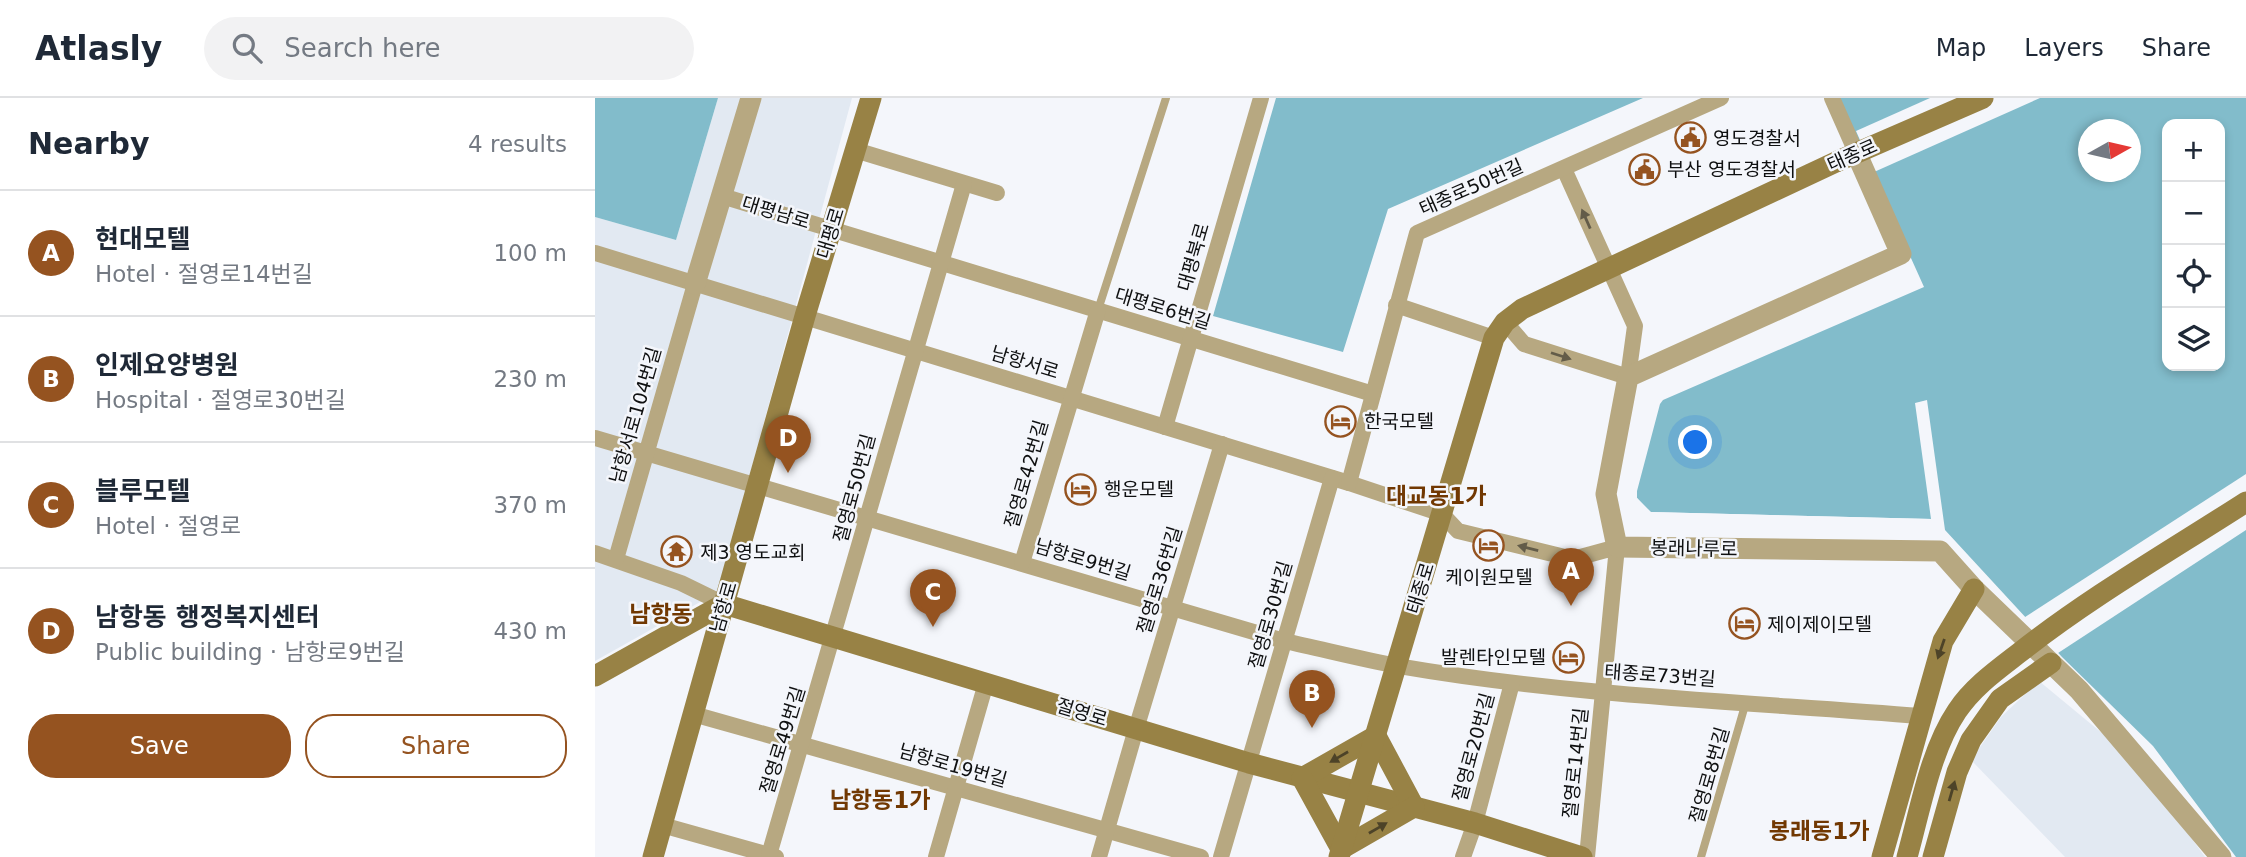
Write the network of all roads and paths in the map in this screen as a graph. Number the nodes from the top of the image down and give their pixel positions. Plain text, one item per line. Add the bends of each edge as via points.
1 (751, 98) edge
2 (870, 98) edge
3 (1165, 98) edge
4 (1261, 98) edge
5 (1721, 98) edge
6 (1832, 98) edge
7 (1983, 98) edge
8 (855, 150) junction
9 (1847, 156) junction
10 (1564, 169) junction
11 (964, 184) junction
12 (997, 193) dead end
13 (722, 196) junction
14 (831, 229) junction
15 (595, 253) edge
16 (940, 262) junction
17 (1608, 269) junction
18 (695, 284) junction
19 (1396, 305) junction
20 (1098, 310) junction
21 (805, 316) junction
22 (1499, 330) junction
23 (1191, 338) junction
24 (914, 349) junction
25 (1628, 377) junction
26 (1373, 394) junction
27 (1071, 398) junction
28 (1165, 427) junction
29 (595, 438) edge
30 (1222, 444) junction
31 (645, 452) junction
32 (1332, 478) junction
33 (1349, 483) junction
34 (758, 484) junction
35 (2246, 502) edge
36 (1442, 514) junction
37 (868, 517) junction
38 (1618, 547) junction
39 (595, 553) edge
40 (616, 559) junction
41 (1022, 563) junction
42 (1974, 589) junction
43 (724, 604) junction
44 (1173, 607) junction
45 (834, 638) junction
46 (1284, 641) junction
47 (2051, 663) junction
48 (1397, 666) junction
49 (595, 676) edge
50 (1512, 683) junction
51 (986, 684) junction
52 (1603, 691) junction
53 (1747, 702) junction
54 (693, 714) junction
55 (1921, 716) junction
56 (1136, 729) junction
57 (1376, 736) junction
58 (802, 745) junction
59 (1249, 763) junction
60 (1303, 778) junction
61 (955, 788) junction
62 (1359, 793) junction
63 (1414, 807) junction
64 (1475, 823) junction
65 (662, 825) junction
66 (1107, 831) junction
67 (1340, 853) edge
68 (773, 856) edge
69 (653, 857) edge
70 (936, 857) edge
71 (1099, 857) edge
72 (1201, 857) edge
73 (1221, 857) edge
74 (1463, 857) edge
75 (1585, 857) edge
76 (1701, 857) edge
77 (1882, 857) edge
78 (1907, 857) edge
79 (1933, 857) edge
80 (2221, 857) edge

1 - 13 street, 대평남로
2 - 8 main road, 대평로
3 - 20 lane
4 - 23 street, 대평북로
5 - 10 street
6 - 9 street
7 - 9 main road, 태종로, bridge
8 - 11 street
8 - 14 main road, 대평로
9 - 17 main road, 태종로
9 - 25 street via 1901,254
17 -> 10 street
10 - 19 street, 태종로50번길 via 1417,233
11 - 12 street
11 - 16 street
13 - 14 street, 대평남로
13 - 18 street, 대평남로
14 - 16 street, 대평로6번길
14 - 21 main road, 대평로
15 - 18 street, 남항서로
16 - 20 street, 대평로6번길
16 - 24 street
17 - 22 main road, 태종로 via 1522,309
17 - 25 street via 1635,326
18 - 21 street, 남항서로
18 - 31 street, 남항서로104번길
19 - 22 street
19 - 26 street, 태종로50번길
20 - 23 street, 대평로6번길
20 - 27 street, 절영로42번길
21 - 24 street, 남항서로
21 - 34 main road, 남항로
22 -> 25 street via 1524,344
22 - 36 main road, 태종로
23 - 26 street, 대평로6번길
23 - 28 street, 대평북로
24 - 27 street, 남항서로
24 - 37 street, 절영로50번길
25 - 38 street via 1606,494
26 - 33 street, 태종로50번길
27 - 28 street, 남항서로
27 - 41 street, 절영로42번길
28 - 30 street, 남항서로
29 - 31 street, 남항로9번길
30 - 32 street, 남항서로
30 - 44 street, 절영로36번길
31 - 34 street, 남항로9번길
31 - 40 street, 남항서로104번길
32 - 33 street, 남항서로
32 - 46 street, 절영로30번길
33 - 36 street, 남항서로
34 - 37 street, 남항로9번길
34 - 43 main road, 남항로
35 - 78 main road, bridge via 2053,626 1975,690 1947,728
38 -> 36 street, 남항서로 via 1573,559 1458,531
36 - 48 main road, 태종로
37 - 41 street, 남항로9번길
37 - 45 street, 절영로50번길
38 - 42 street, 봉래나루로 via 1940,551
38 - 52 street, 절영로14번길
39 - 40 street
40 - 43 street
41 - 44 street, 남항로9번길
42 - 47 street, 봉래나루로
42 -> 55 main road via 1943,641
43 - 45 main road, 절영로
43 - 49 main road
43 - 54 main road, 남항로
44 - 46 street, 남항로9번길
44 - 56 street, 절영로36번길
45 - 51 main road, 절영로
45 - 58 street, 절영로49번길
46 - 48 street, 남항로9번길
46 - 59 street, 절영로30번길
79 -> 47 main road via 1971,740 2000,699
47 - 80 street, 봉래나루로
48 - 50 street, 태종로73번길
48 - 57 main road, 태종로
50 - 52 street, 태종로73번길
50 - 64 street, 절영로20번길
51 - 56 main road, 절영로
51 - 61 street
52 - 53 street, 태종로73번길
52 - 75 street, 절영로14번길
53 - 55 street, 태종로73번길
53 - 76 lane, 절영로8번길
54 - 58 street, 남항로19번길
54 - 65 main road, 남항로
55 - 77 main road
56 - 59 main road, 절영로
56 - 66 street, 절영로36번길
57 -> 60 main road
57 - 62 main road, 태종로
57 - 63 main road
58 - 61 street, 남항로19번길
58 - 68 street, 절영로49번길
59 - 60 main road, 절영로
59 - 73 street, 절영로30번길
60 - 62 main road, 절영로
60 - 67 main road
61 - 66 street, 남항로19번길
61 - 70 street
62 - 63 main road, 절영로
62 - 67 main road, 태종로
63 - 64 main road, 절영로
67 -> 63 main road
64 - 74 street, 절영로20번길
64 - 75 main road, 절영로
65 - 68 street
65 - 69 main road, 남항로
66 - 71 street, 절영로36번길
66 - 72 street, 남항로19번길

